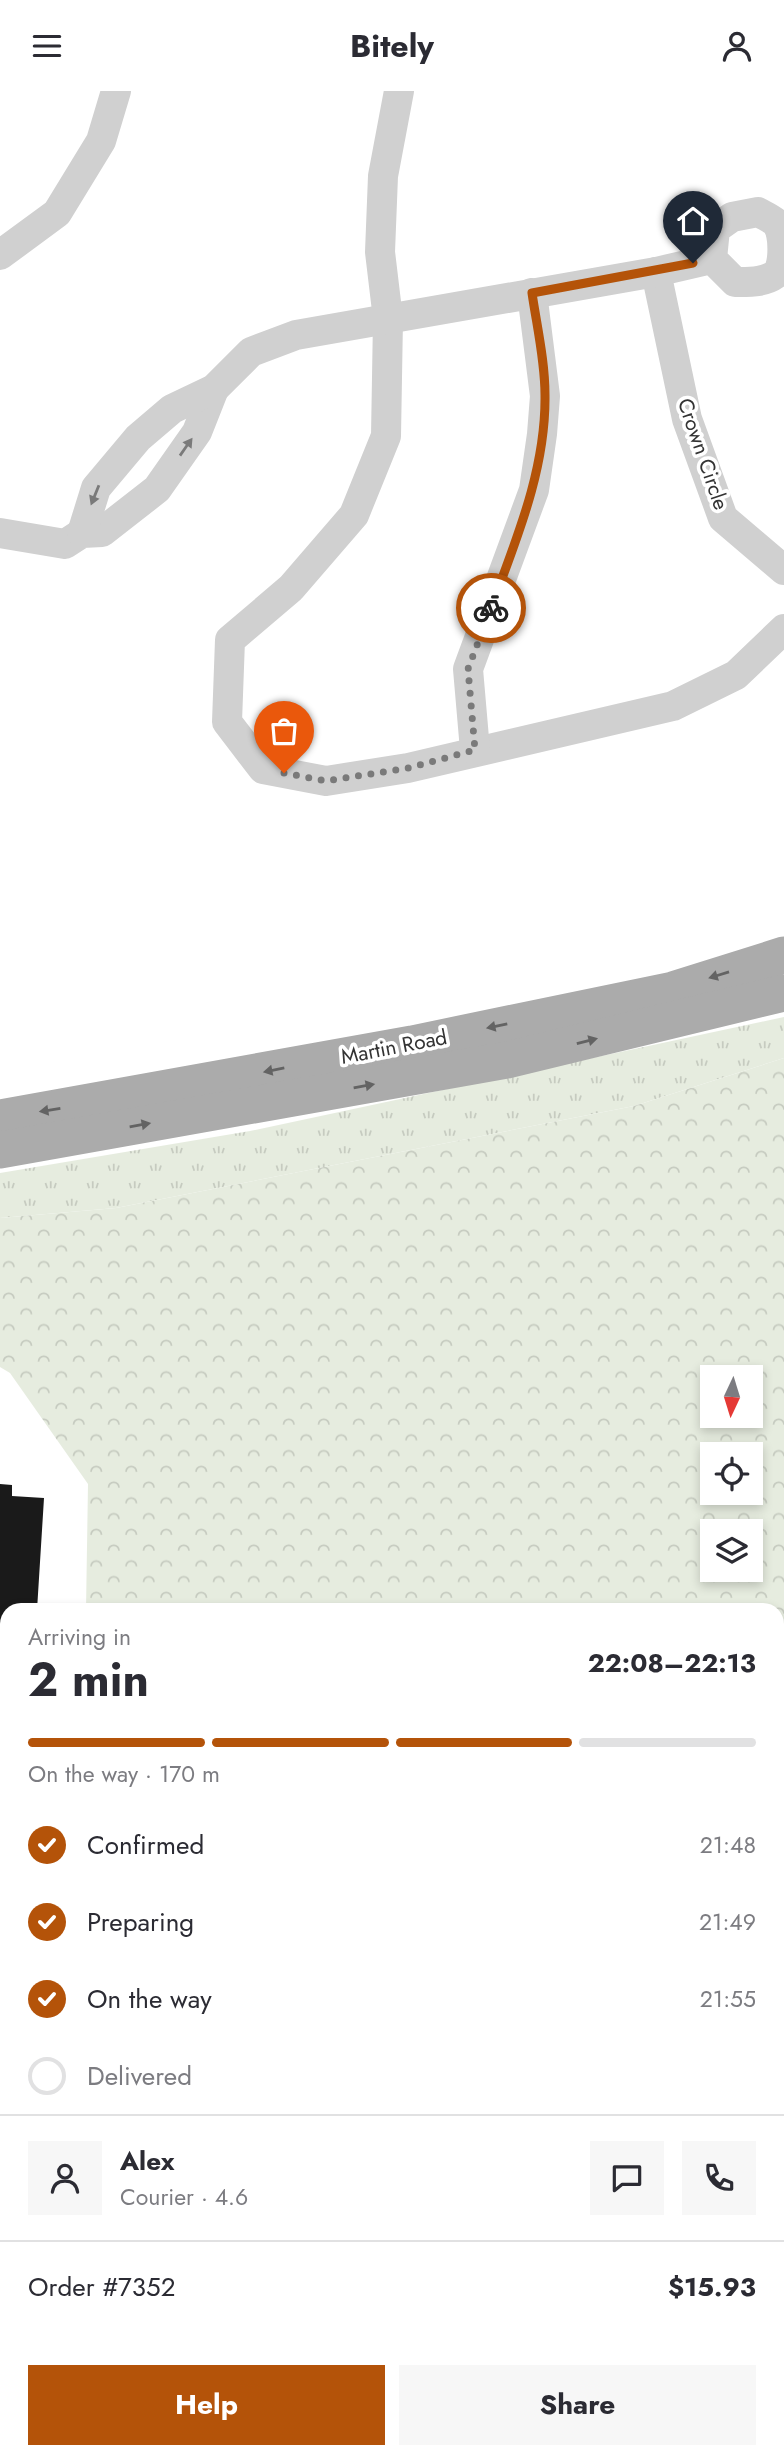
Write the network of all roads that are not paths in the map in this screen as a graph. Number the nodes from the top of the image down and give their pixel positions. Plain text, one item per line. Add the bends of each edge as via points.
1 (116, 91) edge
2 (399, 91) edge
3 (0, 255) edge
4 (712, 258) dead end
5 (656, 272) junction
6 (532, 293) junction
7 (388, 319) junction
8 (214, 389) junction
9 (0, 533) edge
10 (82, 533) junction
11 (784, 571) edge
12 (784, 629) edge
13 (475, 750) junction
14 (784, 955) edge
15 (784, 993) edge
16 (0, 1118) edge
17 (0, 1150) edge

1 - 3 street via 101,141 57,213
2 - 7 street via 383,176 380,239
4 - 5 street
5 - 6 street
5 - 11 street, Crown Circle via 687,419 723,518
6 - 7 street
6 - 13 street via 545,396 542,433 534,490 468,669
7 - 8 street via 296,335 251,352
7 - 13 street via 388,395 382,447 354,515 291,589 230,640 227,722 263,769 326,781 408,768
8 -> 10 street via 172,409 117,462 96,488
10 -> 8 street via 102,532 157,489 197,432
9 - 10 street via 65,544
12 - 13 street via 736,675 673,706
14 -> 16 main road, Martin Road via 673,990 412,1044
17 -> 15 main road, Martin Road via 508,1060

